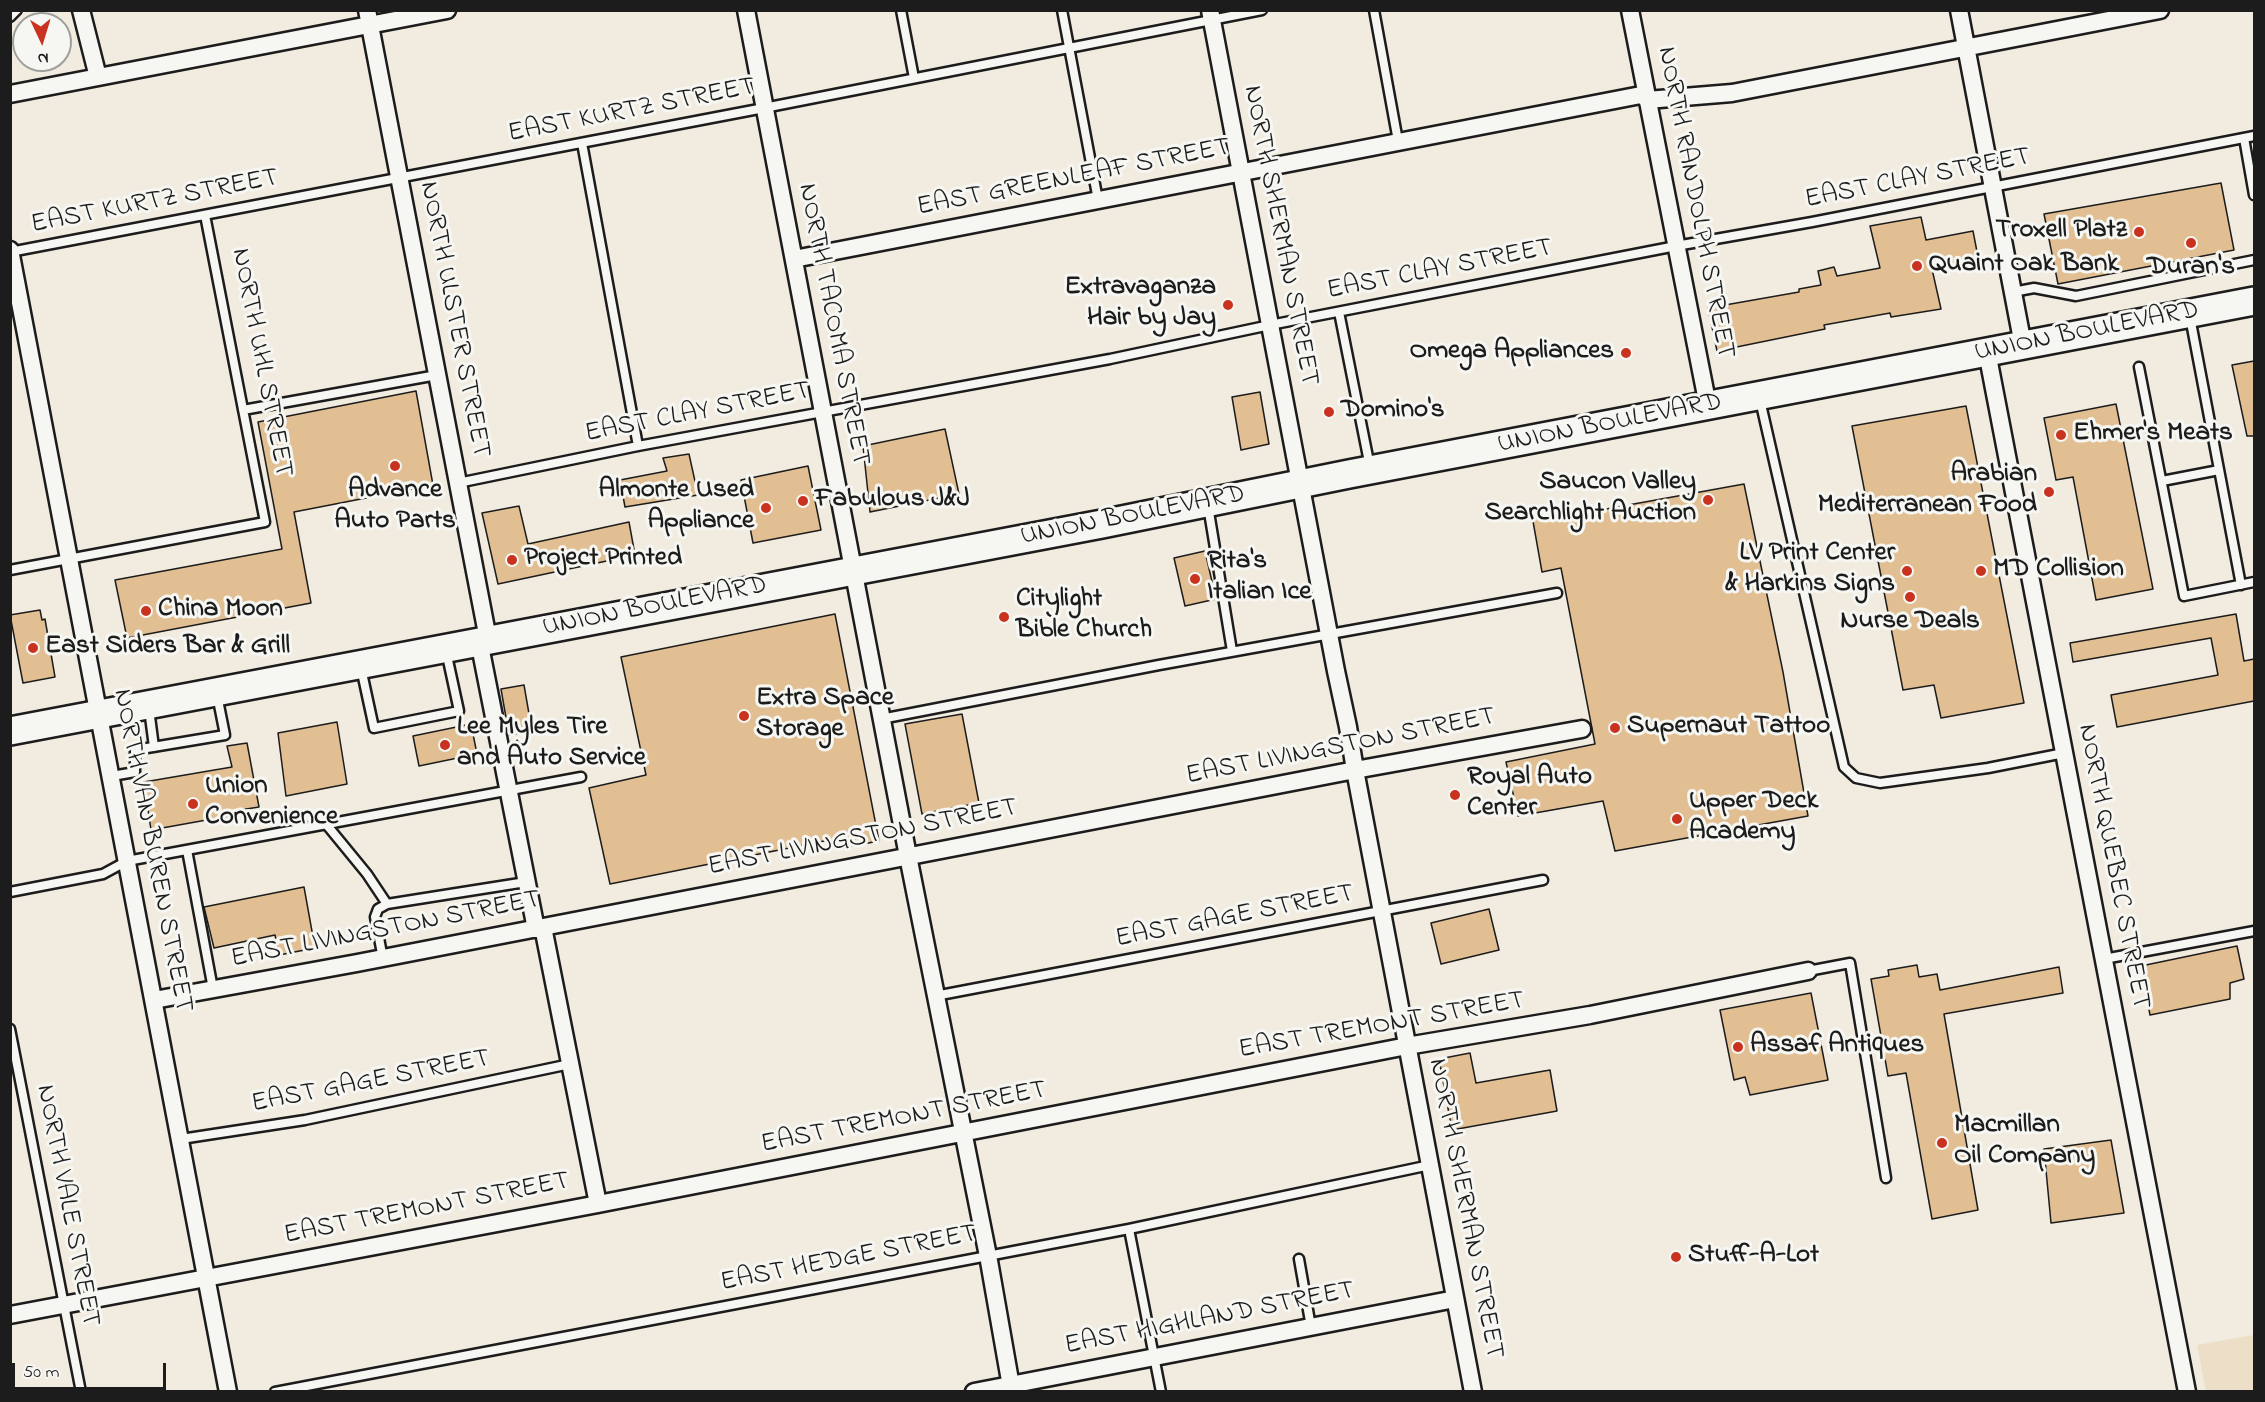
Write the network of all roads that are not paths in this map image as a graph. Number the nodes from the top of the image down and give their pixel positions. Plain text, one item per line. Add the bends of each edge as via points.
1 (17, 10) edge
2 (81, 10) edge
3 (447, 10) edge
4 (746, 10) edge
5 (901, 10) edge
6 (1062, 10) edge
7 (1262, 10) edge
8 (1374, 10) edge
9 (1630, 10) edge
10 (1959, 10) edge
11 (2160, 10) edge
12 (1211, 16) edge
13 (10, 17) edge
14 (368, 18) edge
15 (1069, 48) junction
16 (1966, 48) junction
17 (98, 77) junction
18 (914, 78) junction
19 (10, 94) edge
20 (1647, 97) junction
21 (764, 108) junction
22 (2254, 136) edge
23 (2244, 138) junction
24 (1398, 141) junction
25 (582, 143) junction
26 (1241, 173) junction
27 (400, 178) junction
28 (1994, 187) junction
29 (2254, 195) edge
30 (1098, 200) junction
31 (205, 215) junction
32 (1676, 246) junction
33 (11, 251) edge
34 (794, 259) junction
35 (2254, 260) edge
36 (2013, 292) junction
37 (2254, 301) edge
38 (1339, 312) junction
39 (2189, 314) junction
40 (1270, 325) junction
41 (2023, 345) junction
42 (1987, 352) junction
43 (2139, 367) dead end
44 (437, 375) junction
45 (1760, 396) junction
46 (1708, 406) junction
47 (243, 410) junction
48 (824, 411) junction
49 (638, 446) junction
50 (1371, 470) junction
51 (2219, 470) junction
52 (2162, 481) junction
53 (458, 483) junction
54 (1301, 484) junction
55 (1208, 503) junction
56 (70, 559) junction
57 (10, 570) edge
58 (853, 570) junction
59 (2254, 582) edge
60 (2241, 585) junction
61 (1557, 593) dead end
62 (1329, 634) junction
63 (484, 640) junction
64 (445, 647) junction
65 (1232, 651) junction
66 (361, 664) junction
67 (216, 692) junction
68 (148, 705) junction
69 (99, 714) junction
70 (881, 719) junction
71 (1582, 729) dead end
72 (10, 731) edge
73 (154, 747) junction
74 (2064, 753) junction
75 (1355, 770) junction
76 (112, 776) junction
77 (581, 777) dead end
78 (508, 791) junction
79 (326, 824) junction
80 (187, 850) junction
81 (908, 856) junction
82 (127, 861) junction
83 (1543, 880) dead end
84 (526, 882) junction
85 (10, 892) edge
86 (387, 903) junction
87 (1381, 912) junction
88 (539, 928) junction
89 (2254, 931) edge
90 (383, 958) junction
91 (2104, 959) junction
92 (1808, 971) joint
93 (213, 989) junction
94 (935, 996) junction
95 (154, 1000) junction
96 (10, 1029) edge
97 (1407, 1046) junction
98 (570, 1064) junction
99 (963, 1133) junction
100 (181, 1139) junction
101 (1430, 1165) junction
102 (1886, 1178) dead end
103 (598, 1204) junction
104 (1130, 1228) junction
105 (987, 1255) junction
106 (1299, 1259) dead end
107 (206, 1278) junction
108 (1455, 1299) junction
109 (64, 1304) junction
110 (10, 1315) edge
111 (1311, 1327) junction
112 (1154, 1357) junction
113 (1011, 1388) edge
114 (81, 1392) edge
115 (228, 1392) edge
116 (275, 1392) edge
117 (974, 1392) edge
118 (1161, 1392) edge
119 (1473, 1392) edge
120 (2187, 1392) edge

1 - 13 lane
2 - 17 street
3 - 14 street
4 - 21 street, NORTH TACOMA STREET
5 - 18 lane
6 - 15 lane
7 - 12 lane, EAST KURTZ STREET
8 - 24 lane
9 - 20 street, NORTH RANDOLPH STREET
10 - 16 street
11 - 16 street, EAST GREENLEAF STREET
12 - 15 lane, EAST KURTZ STREET
12 - 26 street, NORTH SHERMAN STREET
14 - 17 street
14 - 27 street, NORTH ULSTER STREET
15 - 18 lane, EAST KURTZ STREET
15 - 30 lane
16 - 20 street, EAST GREENLEAF STREET via 1732,93
16 - 28 street
17 - 19 street
18 - 21 lane, EAST KURTZ STREET
20 - 24 street, EAST GREENLEAF STREET
20 - 32 street, NORTH RANDOLPH STREET
21 - 25 lane, EAST KURTZ STREET
21 - 34 street, NORTH TACOMA STREET
22 - 23 lane, EAST CLAY STREET
23 - 28 lane, EAST CLAY STREET
23 - 29 lane
24 - 26 street, EAST GREENLEAF STREET
25 - 27 lane, EAST KURTZ STREET
25 - 49 lane
26 - 30 street, EAST GREENLEAF STREET
26 - 40 street, NORTH SHERMAN STREET
27 - 31 lane, EAST KURTZ STREET
27 - 44 street, NORTH ULSTER STREET
28 - 32 lane, EAST CLAY STREET
28 - 36 street
30 - 34 street, EAST GREENLEAF STREET
31 - 33 lane, EAST KURTZ STREET
31 - 47 lane, NORTH UHL STREET
32 - 38 lane, EAST CLAY STREET
32 - 46 street, NORTH RANDOLPH STREET
33 - 56 street, NORTH VAN BUREN STREET
34 - 48 street, NORTH TACOMA STREET
35 - 36 lane via 2076,296 2034,288
36 - 41 street
37 - 39 main road, UNION BOULEVARD
38 - 40 lane, EAST CLAY STREET
38 - 50 lane
39 - 41 main road, UNION BOULEVARD
39 - 51 lane
40 - 48 lane, EAST CLAY STREET via 1110,359
40 - 54 street, NORTH SHERMAN STREET
41 - 42 main road, UNION BOULEVARD
42 - 45 main road, UNION BOULEVARD
42 - 74 street, NORTH QUEBEC STREET
43 - 52 lane
44 - 47 lane
44 - 53 street, NORTH ULSTER STREET
45 - 46 main road, UNION BOULEVARD
45 - 74 lane via 1844,767 1856,778 1880,783
46 - 50 main road, UNION BOULEVARD
47 - 56 lane, NORTH UHL STREET via 265,522
48 - 49 lane, EAST CLAY STREET
48 - 58 street, NORTH TACOMA STREET
49 - 53 lane, EAST CLAY STREET
50 - 54 main road, UNION BOULEVARD
51 - 52 lane
51 - 60 lane
52 - 60 lane via 2184,596
53 - 63 street, NORTH ULSTER STREET
54 - 55 main road, UNION BOULEVARD
54 - 62 street, NORTH SHERMAN STREET
55 - 58 main road, UNION BOULEVARD
55 - 65 lane
56 - 57 lane
56 - 69 street, NORTH VAN BUREN STREET
58 - 63 main road, UNION BOULEVARD
58 - 70 street, NORTH TACOMA STREET
59 - 60 lane
61 - 62 lane
62 - 65 lane
62 - 75 street, NORTH SHERMAN STREET
63 - 64 main road, UNION BOULEVARD
63 - 78 street, NORTH ULSTER STREET
64 - 66 main road, UNION BOULEVARD
64 - 66 lane via 459,711 374,728
65 - 70 lane
66 - 67 main road, UNION BOULEVARD
67 - 68 main road, UNION BOULEVARD
67 - 73 lane via 225,735
68 - 69 main road, UNION BOULEVARD
68 - 73 lane
69 - 72 main road, UNION BOULEVARD
69 - 76 street, NORTH VAN BUREN STREET
70 - 81 street, NORTH TACOMA STREET
71 - 75 street, EAST LIVINGSTON STREET
73 - 76 lane via 135,750 135,772
74 - 91 street, NORTH QUEBEC STREET
75 - 81 street, EAST LIVINGSTON STREET
75 - 87 street, NORTH SHERMAN STREET
76 - 82 street, NORTH VAN BUREN STREET
77 - 78 lane
78 - 79 lane
78 - 84 street, NORTH ULSTER STREET
79 - 80 lane
79 - 86 lane
80 - 82 lane
80 - 93 lane
81 - 88 street, EAST LIVINGSTON STREET
81 - 94 street, NORTH TACOMA STREET
82 - 85 lane via 102,874
82 - 95 street, NORTH VAN BUREN STREET
83 - 87 lane, EAST GAGE STREET
84 - 86 lane
84 - 88 street, NORTH ULSTER STREET
86 - 90 lane via 375,917
87 - 94 lane, EAST GAGE STREET
87 - 97 street, NORTH SHERMAN STREET
88 - 90 street, EAST LIVINGSTON STREET
88 - 98 street, NORTH ULSTER STREET
89 - 91 lane
90 - 93 street, EAST LIVINGSTON STREET
91 - 120 street, NORTH QUEBEC STREET
92 - 97 street, EAST TREMONT STREET via 1590,1015
92 - 102 lane via 1850,963
93 - 95 street, EAST LIVINGSTON STREET
94 - 99 street, NORTH TACOMA STREET
95 - 100 street, NORTH VAN BUREN STREET
96 - 109 lane, NORTH VALE STREET
97 - 99 street, EAST TREMONT STREET
97 - 101 street, NORTH SHERMAN STREET
98 - 100 lane, EAST GAGE STREET via 305,1120
98 - 103 street, NORTH ULSTER STREET
99 - 103 street, EAST TREMONT STREET
99 - 105 street, NORTH TACOMA STREET
100 - 107 street, NORTH VAN BUREN STREET
101 - 104 lane, EAST HEDGE STREET
101 - 108 street, NORTH SHERMAN STREET
103 - 107 street, EAST TREMONT STREET
104 - 105 lane, EAST HEDGE STREET
104 - 112 lane
105 - 113 street, NORTH TACOMA STREET
105 - 116 lane, EAST HEDGE STREET
106 - 111 lane
107 - 109 street, EAST TREMONT STREET
107 - 115 street, NORTH VAN BUREN STREET
108 - 111 street, EAST HIGHLAND STREET
108 - 119 street, NORTH SHERMAN STREET
109 - 110 street, EAST TREMONT STREET
109 - 114 lane, NORTH VALE STREET
111 - 112 street, EAST HIGHLAND STREET
112 - 113 street, EAST HIGHLAND STREET
112 - 118 lane
113 - 117 street, EAST HIGHLAND STREET

